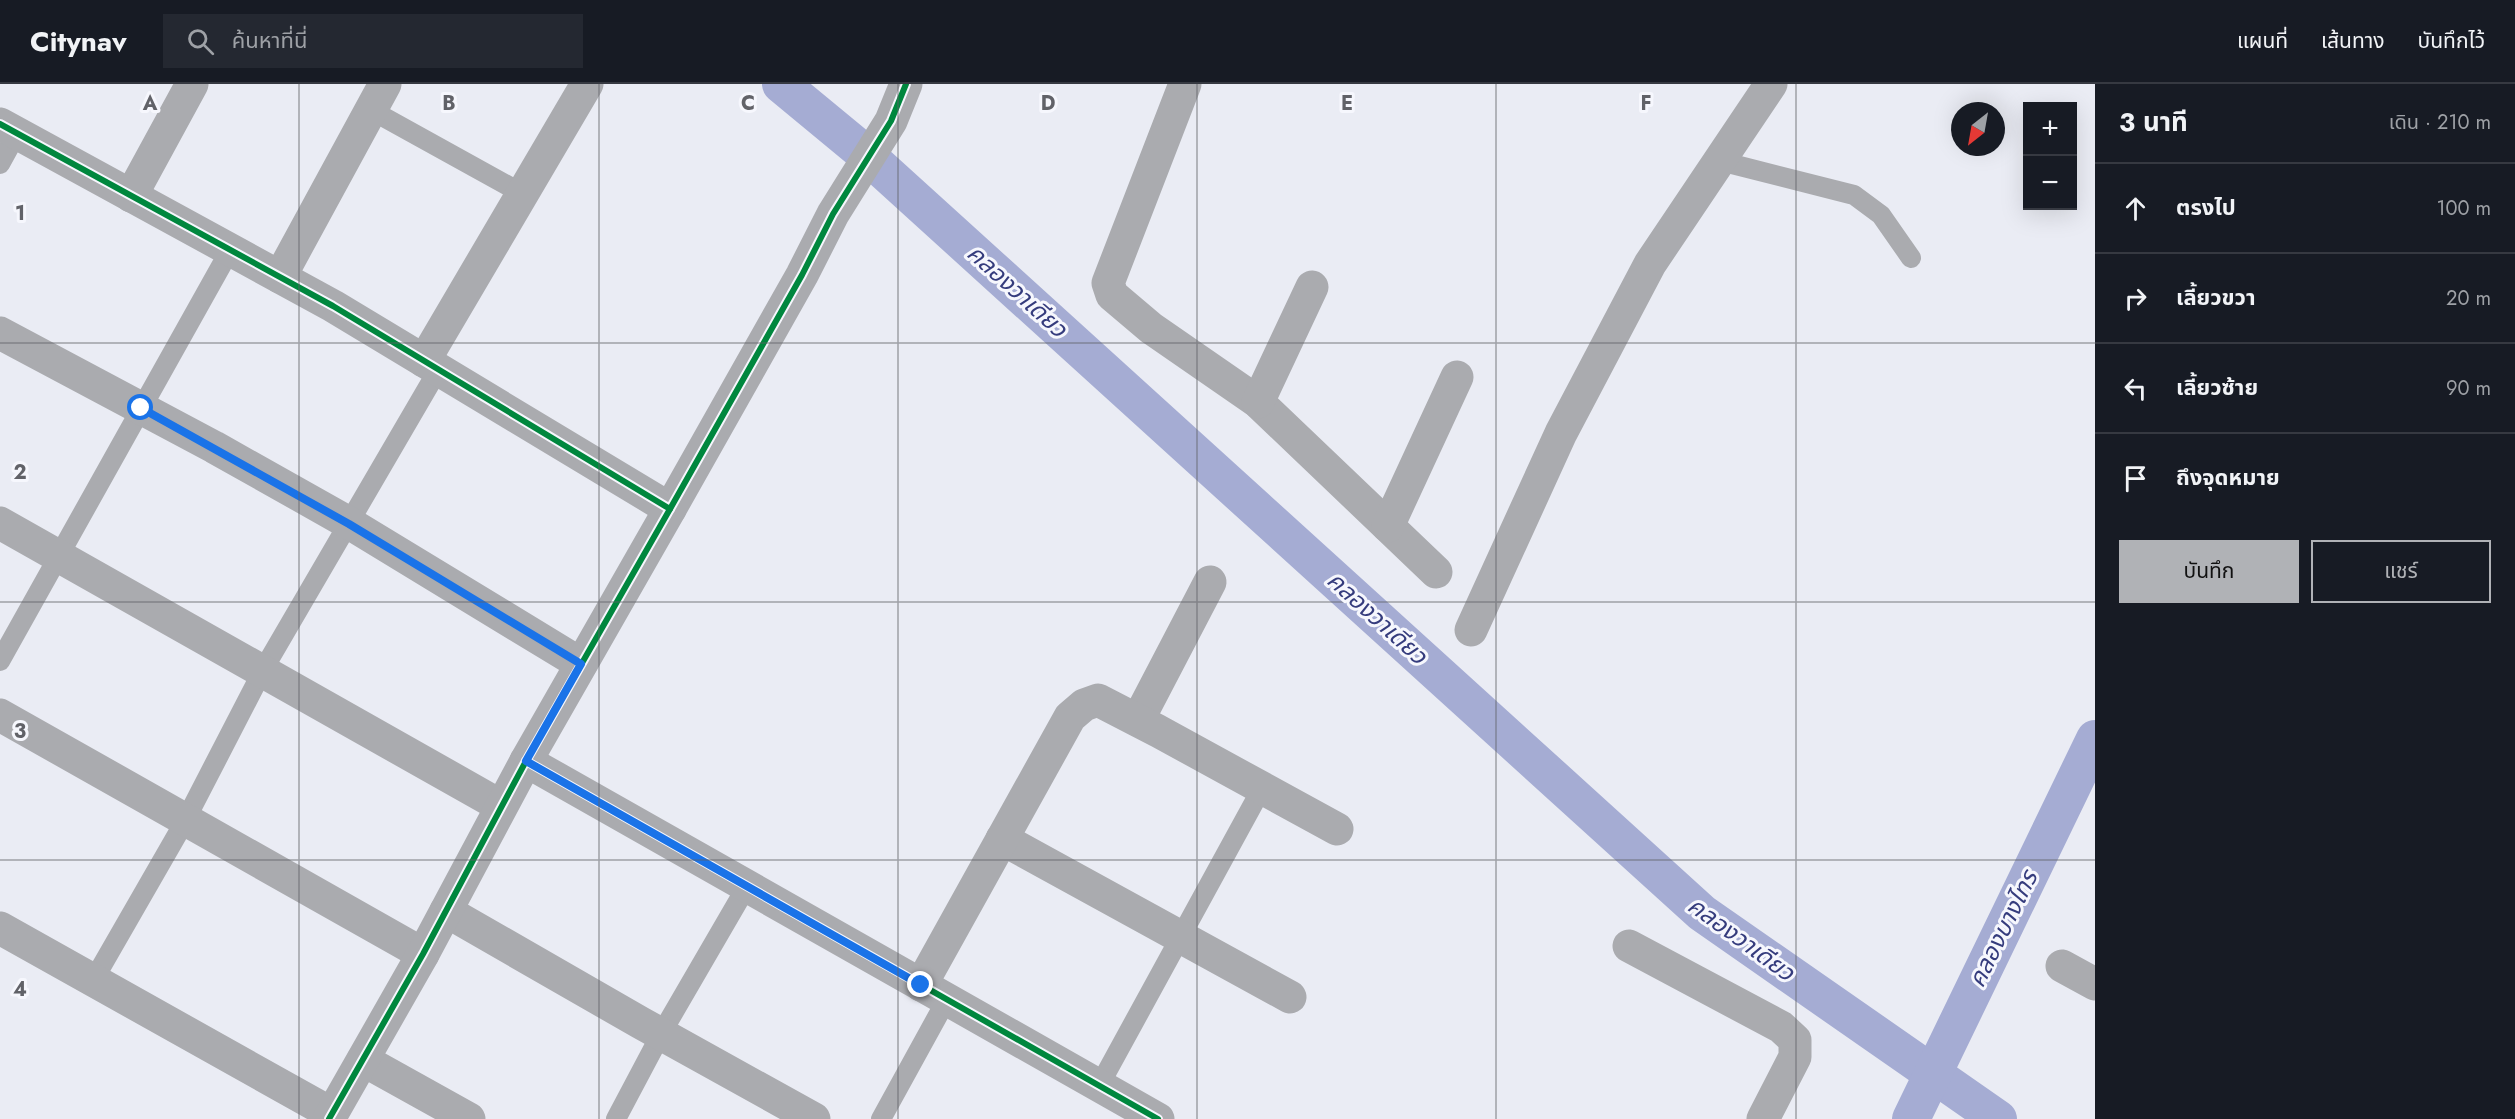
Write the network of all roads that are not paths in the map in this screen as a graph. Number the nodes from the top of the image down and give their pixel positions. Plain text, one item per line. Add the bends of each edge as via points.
1 (192, 84) edge
2 (588, 84) edge
3 (906, 84) edge
4 (1185, 84) edge
5 (1771, 84) edge
6 (378, 97) edge
7 (8, 129) edge
8 (1720, 161) junction
9 (0, 164) edge
10 (523, 194) junction
11 (131, 196) junction
12 (230, 249) junction
13 (1911, 258) dead end
14 (280, 277) junction
15 (1312, 287) dead end
16 (0, 333) edge
17 (431, 365) junction
18 (1457, 377) dead end
19 (1258, 402) junction
20 (141, 408) junction
21 (670, 509) junction
22 (0, 523) edge
23 (349, 524) junction
24 (1388, 526) junction
25 (58, 554) junction
26 (1436, 572) dead end
27 (1210, 582) dead end
28 (1472, 630) dead end
29 (0, 661) edge
30 (581, 664) junction
31 (263, 670) junction
32 (0, 715) edge
33 (1138, 720) junction
34 (526, 761) junction
35 (1262, 788) junction
36 (501, 806) junction
37 (185, 821) junction
38 (1336, 830) dead end
39 (1002, 839) junction
40 (747, 886) junction
41 (446, 911) junction
42 (0, 928) edge
43 (1181, 938) junction
44 (1629, 946) dead end
45 (423, 954) junction
46 (2062, 966) dead end
47 (93, 981) junction
48 (2095, 984) edge
49 (934, 992) junction
50 (1290, 997) dead end
51 (661, 1034) junction
52 (363, 1060) junction
53 (1099, 1086) junction
54 (330, 1116) edge
55 (1150, 1117) edge
56 (469, 1119) edge
57 (616, 1119) edge
58 (814, 1119) edge
59 (881, 1119) edge
60 (1763, 1119) edge

1 - 11 street
2 - 10 street
3 - 21 street via 891,121 833,214
4 - 19 street via 1108,282 1112,295 1151,328
5 - 8 street
6 - 10 lane
6 - 14 street
7 - 9 lane
7 - 11 street
8 - 13 lane via 1854,195 1881,215
8 - 28 street via 1650,264 1561,433
10 - 17 street
11 - 12 street
12 - 14 street
12 - 20 lane
14 - 17 street
15 - 19 street
16 - 20 street
17 - 21 street
17 - 23 lane
18 - 24 street
19 - 24 street
20 - 23 street
20 - 25 lane
21 - 30 street
22 - 25 street
23 - 30 street
23 - 31 lane
24 - 26 street
25 - 29 lane
25 - 31 street
27 - 33 street
30 - 34 street
31 - 36 street
31 - 37 lane
32 - 37 street
33 - 35 street
33 - 39 street via 1098,700 1070,717
34 - 36 street
34 - 40 street
35 - 38 street
35 - 43 lane
36 - 41 street
37 - 45 street
37 - 47 lane
39 - 43 street
39 - 49 street
40 - 49 street
40 - 51 lane
41 - 45 street
41 - 51 street
42 - 47 street
43 - 50 street
43 - 53 lane
44 - 60 street via 1781,1027 1795,1040 1795,1057
45 - 52 street
46 - 48 street
47 - 54 street
49 - 53 street
49 - 59 lane
51 - 57 lane
51 - 58 street
52 - 54 street
52 - 56 street
53 - 55 street

